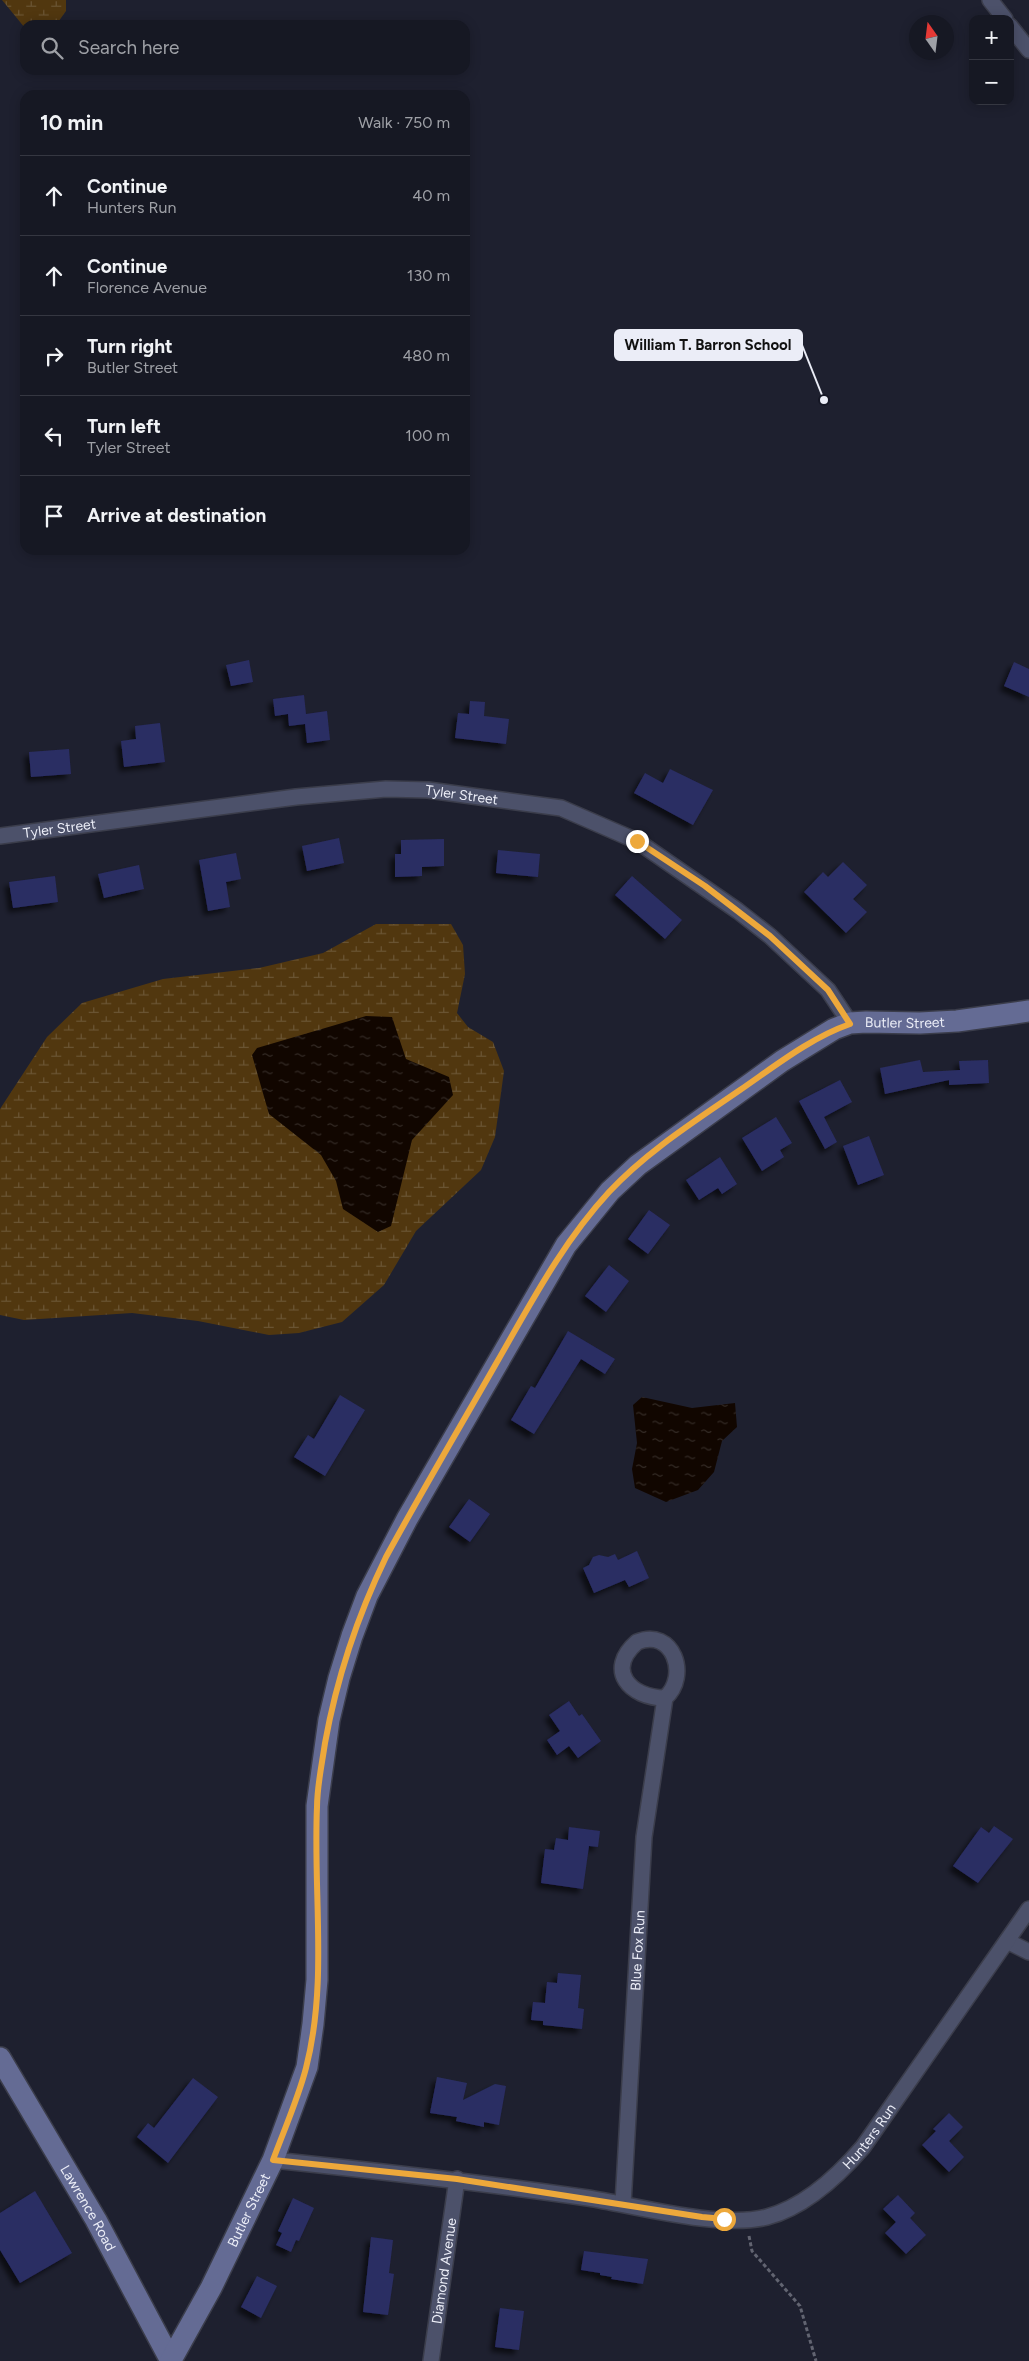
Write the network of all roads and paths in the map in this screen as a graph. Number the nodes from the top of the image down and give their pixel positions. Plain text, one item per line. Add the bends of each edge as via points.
1 (990, 0) edge
2 (1002, 15) edge
3 (1014, 31) edge
4 (1029, 50) edge
5 (0, 836) edge
6 (1029, 1011) edge
7 (850, 1024) junction
8 (665, 1698) dead end
9 (1029, 1909) edge
10 (1007, 1941) junction
11 (1029, 1952) edge
12 (0, 2058) edge
13 (273, 2160) junction
14 (457, 2179) junction
15 (623, 2204) junction
16 (746, 2220) junction
17 (171, 2361) edge
18 (431, 2361) edge
19 (816, 2361) edge

1 - 2 street
3 - 4 street
5 - 7 street, Tyler Street via 296,797 378,790 428,790 560,808 637,841 732,906 821,984 834,997
6 - 7 street, Butler Street via 956,1021
7 - 13 street, Butler Street via 834,1029 782,1061 681,1132 638,1165 585,1219 542,1283 386,1557 352,1636 330,1720 316,1806 318,1945 314,2024 306,2067
8 - 15 street, Blue Fox Run via 644,1837
9 - 10 street, Hunters Run
10 - 11 street
10 - 16 street, Hunters Run via 848,2165 791,2208 768,2217
12 - 17 street, Lawrence Road via 96,2220
13 - 14 street, Hunters Run
13 - 17 street, Butler Street via 211,2288
14 - 15 street, Hunters Run
14 - 18 street, Diamond Avenue
15 - 16 street, Hunters Run via 702,2217
16 - 19 path via 752,2251 800,2306

